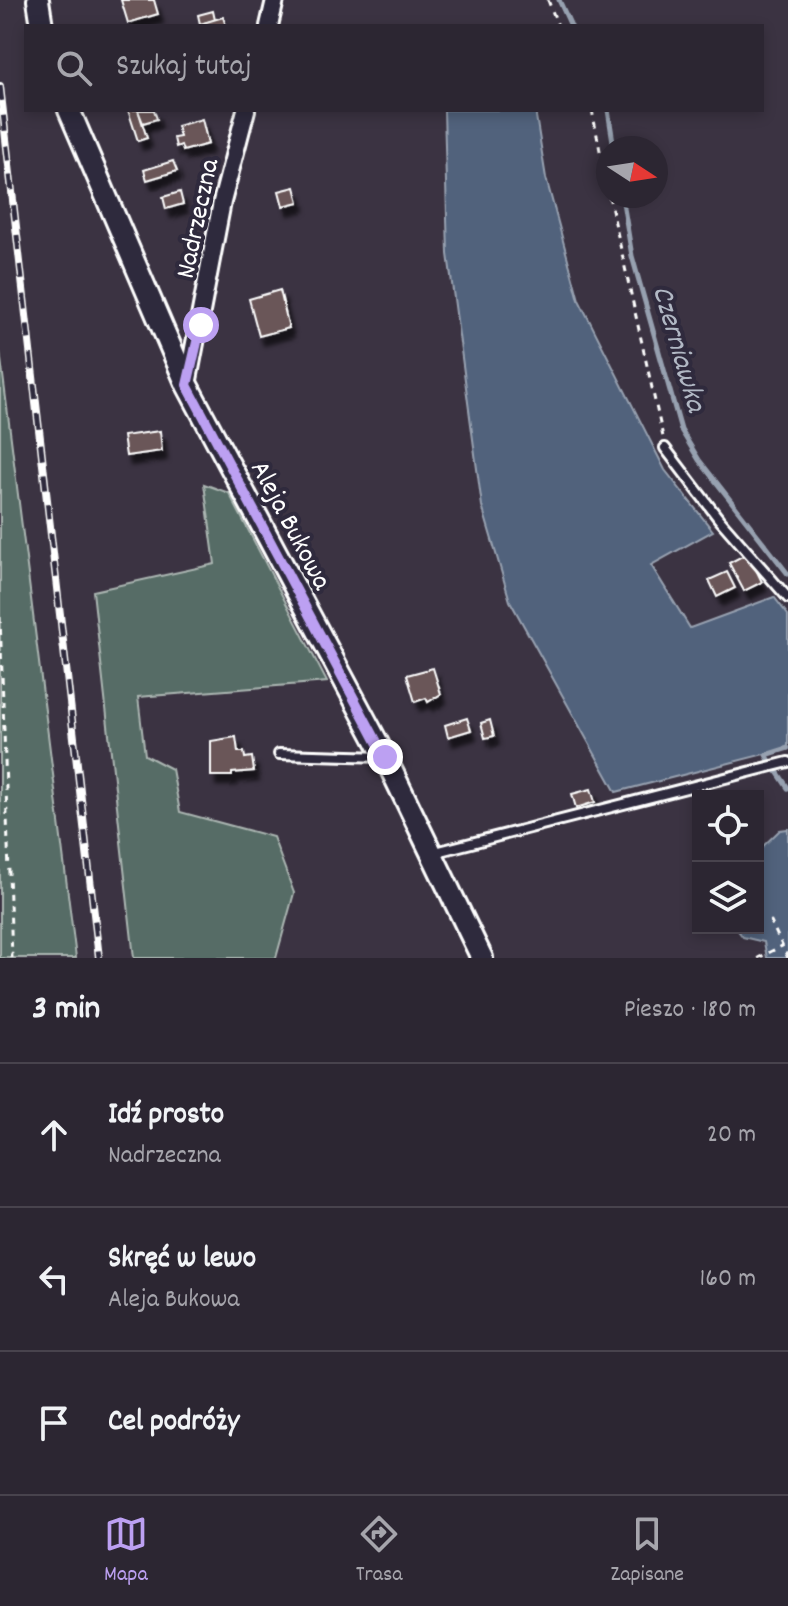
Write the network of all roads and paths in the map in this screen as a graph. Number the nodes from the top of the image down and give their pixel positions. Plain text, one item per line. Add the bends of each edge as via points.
1 (38, 0) edge
2 (275, 0) edge
3 (548, 0) edge
4 (42, 24) edge
5 (269, 24) edge
6 (557, 24) edge
7 (70, 112) edge
8 (245, 112) edge
9 (592, 112) edge
10 (597, 136) edge
11 (611, 208) edge
12 (187, 385) junction
13 (665, 448) joint
14 (788, 598) edge
15 (0, 617) edge
16 (6, 711) junction
17 (0, 714) edge
18 (279, 754) dead end
19 (385, 757) junction
20 (786, 762) edge
21 (432, 853) junction
22 (770, 920) dead end
23 (782, 946) junction
24 (12, 958) edge
25 (482, 958) edge
26 (758, 958) edge
27 (788, 958) edge

1 - 4 street
2 - 5 street
3 - 6 path
7 - 12 street, Aleja Bukowa
8 - 12 street, Nadrzeczna via 222,202
9 - 10 path
11 - 13 path
12 - 19 street, Aleja Bukowa
13 - 14 lane
15 - 16 path
16 - 17 path
16 - 24 path
18 - 19 lane
19 - 21 street, Aleja Bukowa
20 - 21 lane
21 - 25 street, Aleja Bukowa
22 - 23 path
23 - 26 path
23 - 27 path

